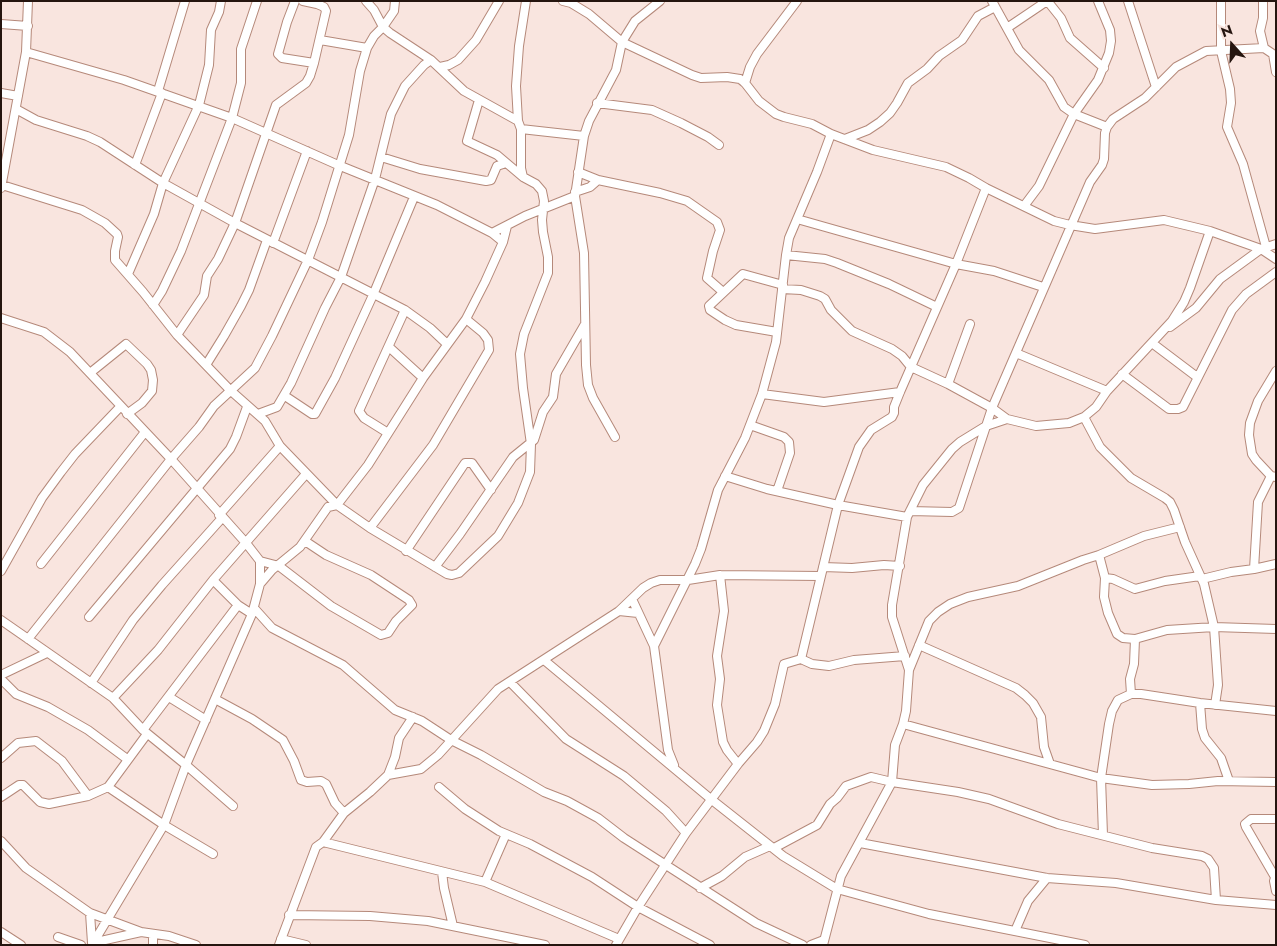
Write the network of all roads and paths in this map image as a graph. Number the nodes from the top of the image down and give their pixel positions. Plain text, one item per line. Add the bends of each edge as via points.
1 (28, 1) edge
2 (185, 1) edge
3 (221, 1) edge
4 (257, 1) edge
5 (295, 1) edge
6 (303, 1) edge
7 (366, 1) edge
8 (395, 1) edge
9 (499, 1) edge
10 (526, 1) edge
11 (563, 1) edge
12 (660, 1) edge
13 (797, 1) edge
14 (1098, 1) edge
15 (1128, 1) edge
16 (1221, 1) edge
17 (1263, 1) edge
18 (994, 4) edge
19 (1, 24) edge
20 (28, 26) junction
21 (383, 27) junction
22 (1007, 28) junction
23 (320, 40) junction
24 (622, 42) junction
25 (367, 48) junction
26 (1264, 48) junction
27 (1220, 51) junction
28 (26, 52) junction
29 (431, 60) junction
30 (314, 63) junction
31 (440, 67) junction
32 (1104, 68) junction
33 (1276, 72) edge
34 (745, 83) junction
35 (1156, 88) junction
36 (160, 92) junction
37 (1, 93) edge
38 (18, 96) junction
39 (478, 100) junction
40 (597, 104) junction
41 (199, 105) junction
42 (16, 109) junction
43 (1074, 114) junction
44 (232, 118) junction
45 (518, 121) junction
46 (1107, 127) junction
47 (521, 130) junction
48 (268, 133) junction
49 (831, 134) junction
50 (584, 136) junction
51 (845, 139) junction
52 (719, 145) dead end
53 (307, 151) junction
54 (381, 157) junction
55 (4, 161) edge
56 (506, 163) junction
57 (135, 165) junction
58 (338, 165) junction
59 (578, 172) junction
60 (523, 177) junction
61 (375, 179) junction
62 (598, 180) junction
63 (163, 183) junction
64 (2, 186) edge
65 (986, 188) junction
66 (575, 194) junction
67 (414, 196) junction
68 (199, 202) junction
69 (1024, 206) junction
70 (544, 209) junction
71 (797, 219) junction
72 (235, 223) junction
73 (507, 226) junction
74 (1070, 226) junction
75 (1210, 231) junction
76 (492, 233) junction
77 (270, 241) junction
78 (503, 242) junction
79 (1276, 244) edge
80 (1264, 248) junction
81 (786, 255) junction
82 (1276, 259) edge
83 (308, 260) junction
84 (956, 264) junction
85 (1276, 272) edge
86 (128, 274) junction
87 (341, 277) junction
88 (783, 287) junction
89 (1043, 287) junction
90 (723, 292) junction
91 (373, 295) junction
92 (153, 305) junction
93 (937, 307) junction
94 (405, 310) junction
95 (1, 318) edge
96 (466, 319) junction
97 (585, 324) junction
98 (970, 324) dead end
99 (777, 332) junction
100 (1163, 332) junction
101 (177, 335) junction
102 (1152, 343) junction
103 (447, 344) junction
104 (389, 347) junction
105 (1016, 353) junction
106 (917, 354) junction
107 (902, 356) junction
108 (206, 365) junction
109 (911, 367) junction
110 (1276, 371) edge
111 (90, 373) junction
112 (1122, 374) junction
113 (1198, 377) junction
114 (423, 378) junction
115 (948, 384) junction
116 (230, 390) junction
117 (1107, 391) junction
118 (900, 392) junction
119 (762, 394) junction
120 (284, 396) junction
121 (120, 407) junction
122 (247, 407) junction
123 (992, 408) junction
124 (127, 414) junction
125 (258, 414) junction
126 (1084, 417) junction
127 (1007, 419) junction
128 (750, 426) junction
129 (986, 426) junction
130 (145, 432) junction
131 (388, 433) junction
132 (615, 437) dead end
133 (531, 444) junction
134 (280, 446) junction
135 (171, 459) junction
136 (306, 474) junction
137 (725, 476) junction
138 (1274, 476) edge
139 (196, 489) junction
140 (491, 490) junction
141 (777, 491) junction
142 (337, 505) junction
143 (838, 505) junction
144 (908, 514) junction
145 (221, 516) junction
146 (1180, 527) junction
147 (370, 528) junction
148 (305, 541) junction
149 (246, 543) junction
150 (1, 551) edge
151 (406, 551) junction
152 (1099, 555) junction
153 (9, 556) junction
154 (260, 561) junction
155 (41, 564) dead end
156 (1276, 564) edge
157 (279, 566) junction
158 (900, 566) junction
159 (435, 567) junction
160 (823, 567) junction
161 (1254, 569) junction
162 (1, 571) edge
163 (720, 575) junction
164 (820, 576) junction
165 (1105, 578) junction
166 (1201, 578) junction
167 (213, 580) junction
168 (688, 580) junction
169 (260, 584) junction
170 (632, 598) junction
171 (238, 605) junction
172 (254, 611) junction
173 (620, 611) junction
174 (638, 613) junction
175 (89, 617) dead end
176 (1, 620) edge
177 (1214, 627) junction
178 (1276, 628) edge
179 (1134, 639) junction
180 (28, 640) junction
181 (919, 645) junction
182 (654, 646) junction
183 (47, 653) junction
184 (905, 656) junction
185 (544, 660) junction
186 (802, 660) junction
187 (908, 670) junction
188 (1, 675) edge
189 (1, 680) edge
190 (510, 682) junction
191 (91, 683) junction
192 (1131, 694) junction
193 (169, 697) junction
194 (113, 698) junction
195 (215, 699) junction
196 (1200, 703) junction
197 (1215, 705) junction
198 (1276, 711) edge
199 (413, 717) junction
200 (206, 720) junction
201 (903, 724) junction
202 (145, 732) junction
203 (451, 740) junction
204 (1, 758) edge
205 (127, 759) junction
206 (738, 764) junction
207 (1050, 764) junction
208 (186, 765) junction
209 (676, 769) junction
210 (388, 775) junction
211 (1101, 778) junction
212 (1229, 781) junction
213 (892, 782) junction
214 (1276, 782) edge
215 (108, 787) junction
216 (439, 787) dead end
217 (88, 796) junction
218 (1, 797) edge
219 (712, 800) junction
220 (233, 806) dead end
221 (344, 813) junction
222 (1276, 820) edge
223 (164, 825) junction
224 (686, 833) junction
225 (506, 834) junction
226 (1103, 835) junction
227 (1, 841) edge
228 (323, 842) junction
229 (860, 843) junction
230 (772, 847) junction
231 (214, 854) dead end
232 (665, 864) junction
233 (442, 872) junction
234 (1275, 876) edge
235 (1047, 878) junction
236 (485, 882) junction
237 (700, 888) junction
238 (837, 889) junction
239 (1276, 891) edge
240 (1216, 900) junction
241 (1276, 905) edge
242 (638, 907) junction
243 (90, 913) junction
244 (290, 915) junction
245 (106, 920) junction
246 (453, 926) junction
247 (1, 932) edge
248 (140, 932) junction
249 (1015, 932) junction
250 (153, 934) junction
251 (58, 937) dead end
252 (280, 942) edge
253 (618, 942) edge
254 (823, 942) edge
255 (1064, 943) edge
256 (92, 944) edge
257 (21, 945) edge
258 (81, 945) edge
259 (153, 945) edge
260 (196, 945) edge
261 (306, 945) edge
262 (545, 945) edge
263 (710, 945) edge
264 (803, 945) edge
265 (811, 945) edge
266 (1084, 945) edge

1 - 20 street
2 - 36 street
3 - 41 street via 211,30 209,65
4 - 44 street via 241,49 241,83
5 - 30 street via 278,54 282,58
6 - 23 street via 324,7 326,11
7 - 21 street
8 - 21 street via 394,11
9 - 31 street via 476,40 458,60
10 - 45 street via 517,68
11 - 24 street via 589,14
12 - 24 street via 635,21
13 - 34 street via 757,54
14 - 32 street via 1111,41
15 - 35 street
16 - 27 street
17 - 26 street via 1260,31
18 - 22 street
18 - 51 street via 978,16 962,40 908,82 890,113 868,130
19 - 20 street
20 - 28 street
21 - 25 street
21 - 29 street
22 - 32 street via 1044,3 1049,3 1061,18 1070,38
22 - 43 street via 1019,50 1048,80 1060,102
23 - 25 street
23 - 30 street
24 - 34 street via 692,75 734,77
24 - 40 street via 616,70
25 - 58 street via 349,134
26 - 27 street
26 - 33 street via 1273,54
27 - 35 street via 1206,51 1184,62
27 - 80 street via 1230,89 1227,127 1243,164
28 - 36 street
28 - 38 street
29 - 31 street
29 - 54 street via 413,76 398,98
30 - 48 street via 306,83 276,105
31 - 39 street via 455,84
32 - 43 street
34 - 49 street via 759,101 776,114 812,124
35 - 46 street
36 - 41 street
36 - 57 street
37 - 38 street
38 - 42 street
39 - 45 street
39 - 56 street via 467,141 497,155
40 - 50 street
40 - 52 street via 652,110
41 - 44 street
41 - 63 street
42 - 55 street
42 - 57 street via 36,120 87,136
43 - 46 street
43 - 69 street via 1039,186
44 - 48 street
44 - 68 street
45 - 47 street
46 - 74 street via 1102,165 1090,182
47 - 50 street
47 - 60 street
48 - 53 street
48 - 72 street
49 - 51 street
49 - 71 street
50 - 59 street
51 - 65 street via 873,150 946,167
53 - 58 street
53 - 77 street
54 - 56 street via 420,169 486,181 490,180 497,166
54 - 61 street
55 - 64 street
56 - 60 street
57 - 63 street
58 - 61 street
58 - 83 street
59 - 62 street
59 - 66 street
60 - 70 street via 542,191
61 - 67 street
61 - 87 street
62 - 66 street
62 - 90 street via 687,201 717,222 720,230 707,278
63 - 68 street
63 - 86 street via 154,214
64 - 86 street via 82,210 105,223 118,237 116,260
65 - 69 street
65 - 84 street
66 - 70 street
66 - 97 street via 584,253
67 - 76 street
67 - 91 street
68 - 72 street
68 - 92 street via 170,276
69 - 74 street
70 - 73 street
70 - 133 street via 542,220 548,273 524,334 520,354
71 - 81 street
71 - 84 street
72 - 77 street
72 - 101 street via 207,276 204,294
73 - 76 street
73 - 78 street
74 - 75 street via 1095,229 1164,220
74 - 89 street
75 - 80 street
75 - 100 street via 1184,302
76 - 78 street
77 - 83 street
77 - 108 street via 241,306
78 - 96 street
79 - 80 street
80 - 82 street
80 - 100 street via 1220,279 1196,308
81 - 88 street
81 - 93 street via 837,263
83 - 87 street
83 - 116 street via 255,368
84 - 89 street via 994,271
84 - 93 street
85 - 113 street via 1235,306
86 - 92 street
87 - 91 street
87 - 120 street
88 - 90 street via 745,274
88 - 99 street
88 - 107 street via 820,296 852,331
89 - 105 street
90 - 99 street via 709,306 710,310 736,325
91 - 94 street
91 - 120 street via 315,414
92 - 101 street
93 - 106 street
94 - 103 street
94 - 104 street
95 - 111 street via 51,336
96 - 103 street
96 - 147 street via 483,333 489,350 433,445
97 - 132 street via 588,385
97 - 133 street via 556,374 553,396
98 - 115 street
99 - 119 street
100 - 102 street
101 - 108 street
102 - 112 street
102 - 113 street
103 - 114 street
104 - 114 street
104 - 131 street via 359,411 364,418
105 - 117 street
105 - 123 street
106 - 107 street
106 - 109 street
107 - 109 street
108 - 116 street
109 - 115 street
109 - 118 street
110 - 138 street via 1258,401 1249,435 1252,454
111 - 121 street
111 - 124 street via 126,344 147,364 153,380 152,391
112 - 113 street via 1173,410 1183,407
112 - 117 street
114 - 131 street
115 - 123 street
116 - 122 street
116 - 135 street
117 - 126 street
118 - 119 street via 824,402
118 - 143 street via 892,417 871,430 859,446
119 - 128 street
120 - 125 street via 277,407
121 - 124 street
121 - 153 street via 74,454 42,498
122 - 125 street
122 - 139 street via 230,449
123 - 127 street
123 - 129 street
124 - 130 street
125 - 134 street
126 - 127 street via 1052,426
126 - 146 street via 1100,448 1114,462 1131,478 1170,502
127 - 129 street
128 - 137 street
128 - 141 street via 784,437 789,442 790,454
129 - 144 street via 952,449 923,485
129 - 144 street via 960,508 952,512
130 - 135 street
130 - 155 street
131 - 142 street
133 - 140 street via 513,457
133 - 159 street via 530,472 525,488 498,536 459,573 447,574
134 - 136 street
134 - 145 street
135 - 139 street
135 - 180 street
136 - 142 street
136 - 149 street
137 - 141 street
137 - 168 street via 713,502 701,549
138 - 161 street via 1258,502
139 - 145 street
139 - 175 street
140 - 151 street via 472,463 465,463
140 - 159 street
141 - 143 street
142 - 147 street
142 - 148 street via 328,507
143 - 144 street
143 - 160 street
144 - 158 street
145 - 149 street
145 - 191 street via 134,620
146 - 152 street via 1144,536
146 - 166 street
147 - 151 street
148 - 157 street
148 - 157 street via 326,555 371,575 412,605 388,633 381,635 331,606
149 - 154 street
149 - 167 street
150 - 153 street
151 - 159 street
152 - 165 street
152 - 181 street via 1018,586 950,604 929,621
153 - 162 street
154 - 157 street
154 - 169 street
156 - 161 street
157 - 169 street
158 - 160 street
158 - 184 street via 892,617
160 - 164 street
161 - 166 street
163 - 164 street
163 - 168 street
163 - 206 street via 724,611 717,656 720,679 718,705 723,742
164 - 186 street
165 - 166 street via 1135,589 1165,581
165 - 179 street via 1104,597 1112,624 1117,634
166 - 177 street
167 - 171 street
167 - 194 street via 158,650
168 - 170 street via 660,580
168 - 182 street
169 - 172 street
170 - 173 street
170 - 174 street
171 - 172 street
171 - 193 street
172 - 195 street
172 - 199 street via 272,628 343,665 395,710
173 - 174 street
173 - 185 street
174 - 182 street
176 - 180 street
177 - 178 street
177 - 179 street via 1167,630
177 - 197 street via 1218,685
179 - 192 street
180 - 183 street
181 - 187 street
181 - 207 street via 1025,695 1041,717 1044,747
182 - 209 street via 668,750
183 - 188 street
183 - 191 street
184 - 186 street via 854,660 829,666
184 - 187 street
185 - 190 street
185 - 209 street
186 - 206 street via 784,664 775,704 764,731
187 - 201 street
189 - 205 street via 16,694 48,707 88,730
190 - 203 street via 498,689
190 - 224 street via 566,739 624,776 666,811
191 - 194 street
192 - 196 street
192 - 211 street via 1118,700 1112,711
193 - 200 street
193 - 202 street
194 - 202 street
195 - 200 street
195 - 221 street via 283,740 300,780 326,784
196 - 197 street
196 - 212 street via 1205,738 1222,758
197 - 198 street
199 - 203 street
199 - 210 street via 400,738
200 - 208 street
201 - 207 street
201 - 213 street via 895,745
202 - 205 street
202 - 208 street
203 - 210 street via 421,769
203 - 232 street via 598,818
204 - 217 street via 18,744 36,740 62,761
205 - 215 street
206 - 219 street
207 - 211 street
208 - 220 street
208 - 223 street
209 - 219 street
210 - 221 street
211 - 212 street via 1152,785
211 - 226 street
212 - 214 street
213 - 226 street via 989,799 1058,824
213 - 229 street
213 - 230 street via 871,777 848,785 830,804 817,825
215 - 217 street
215 - 223 street
216 - 225 street via 465,809
217 - 218 street via 49,804 40,802 23,785 19,785
219 - 224 street
219 - 230 street
221 - 228 street
222 - 234 street via 1251,819 1245,824
223 - 231 street
223 - 245 street
224 - 232 street
225 - 236 street
225 - 242 street via 592,877
226 - 240 street via 1208,859 1214,868
227 - 243 street via 26,868
228 - 233 street
228 - 244 street via 316,848
229 - 235 street
229 - 238 street
230 - 237 street via 745,857 722,876
230 - 238 street
232 - 237 street
232 - 242 street
233 - 236 street
233 - 246 street
234 - 239 street
235 - 240 street via 1116,883
235 - 249 street via 1028,901
236 - 253 street
237 - 264 street via 756,923
238 - 249 street via 929,914
238 - 254 street
240 - 241 street
242 - 253 street
242 - 263 street
243 - 245 street
243 - 256 street
244 - 246 street via 370,916
244 - 252 street
245 - 248 street
245 - 256 street
246 - 262 street
247 - 257 street
248 - 250 street
248 - 256 street
249 - 255 street
250 - 259 street
250 - 260 street
251 - 258 street
252 - 261 street
254 - 265 street
255 - 266 street

